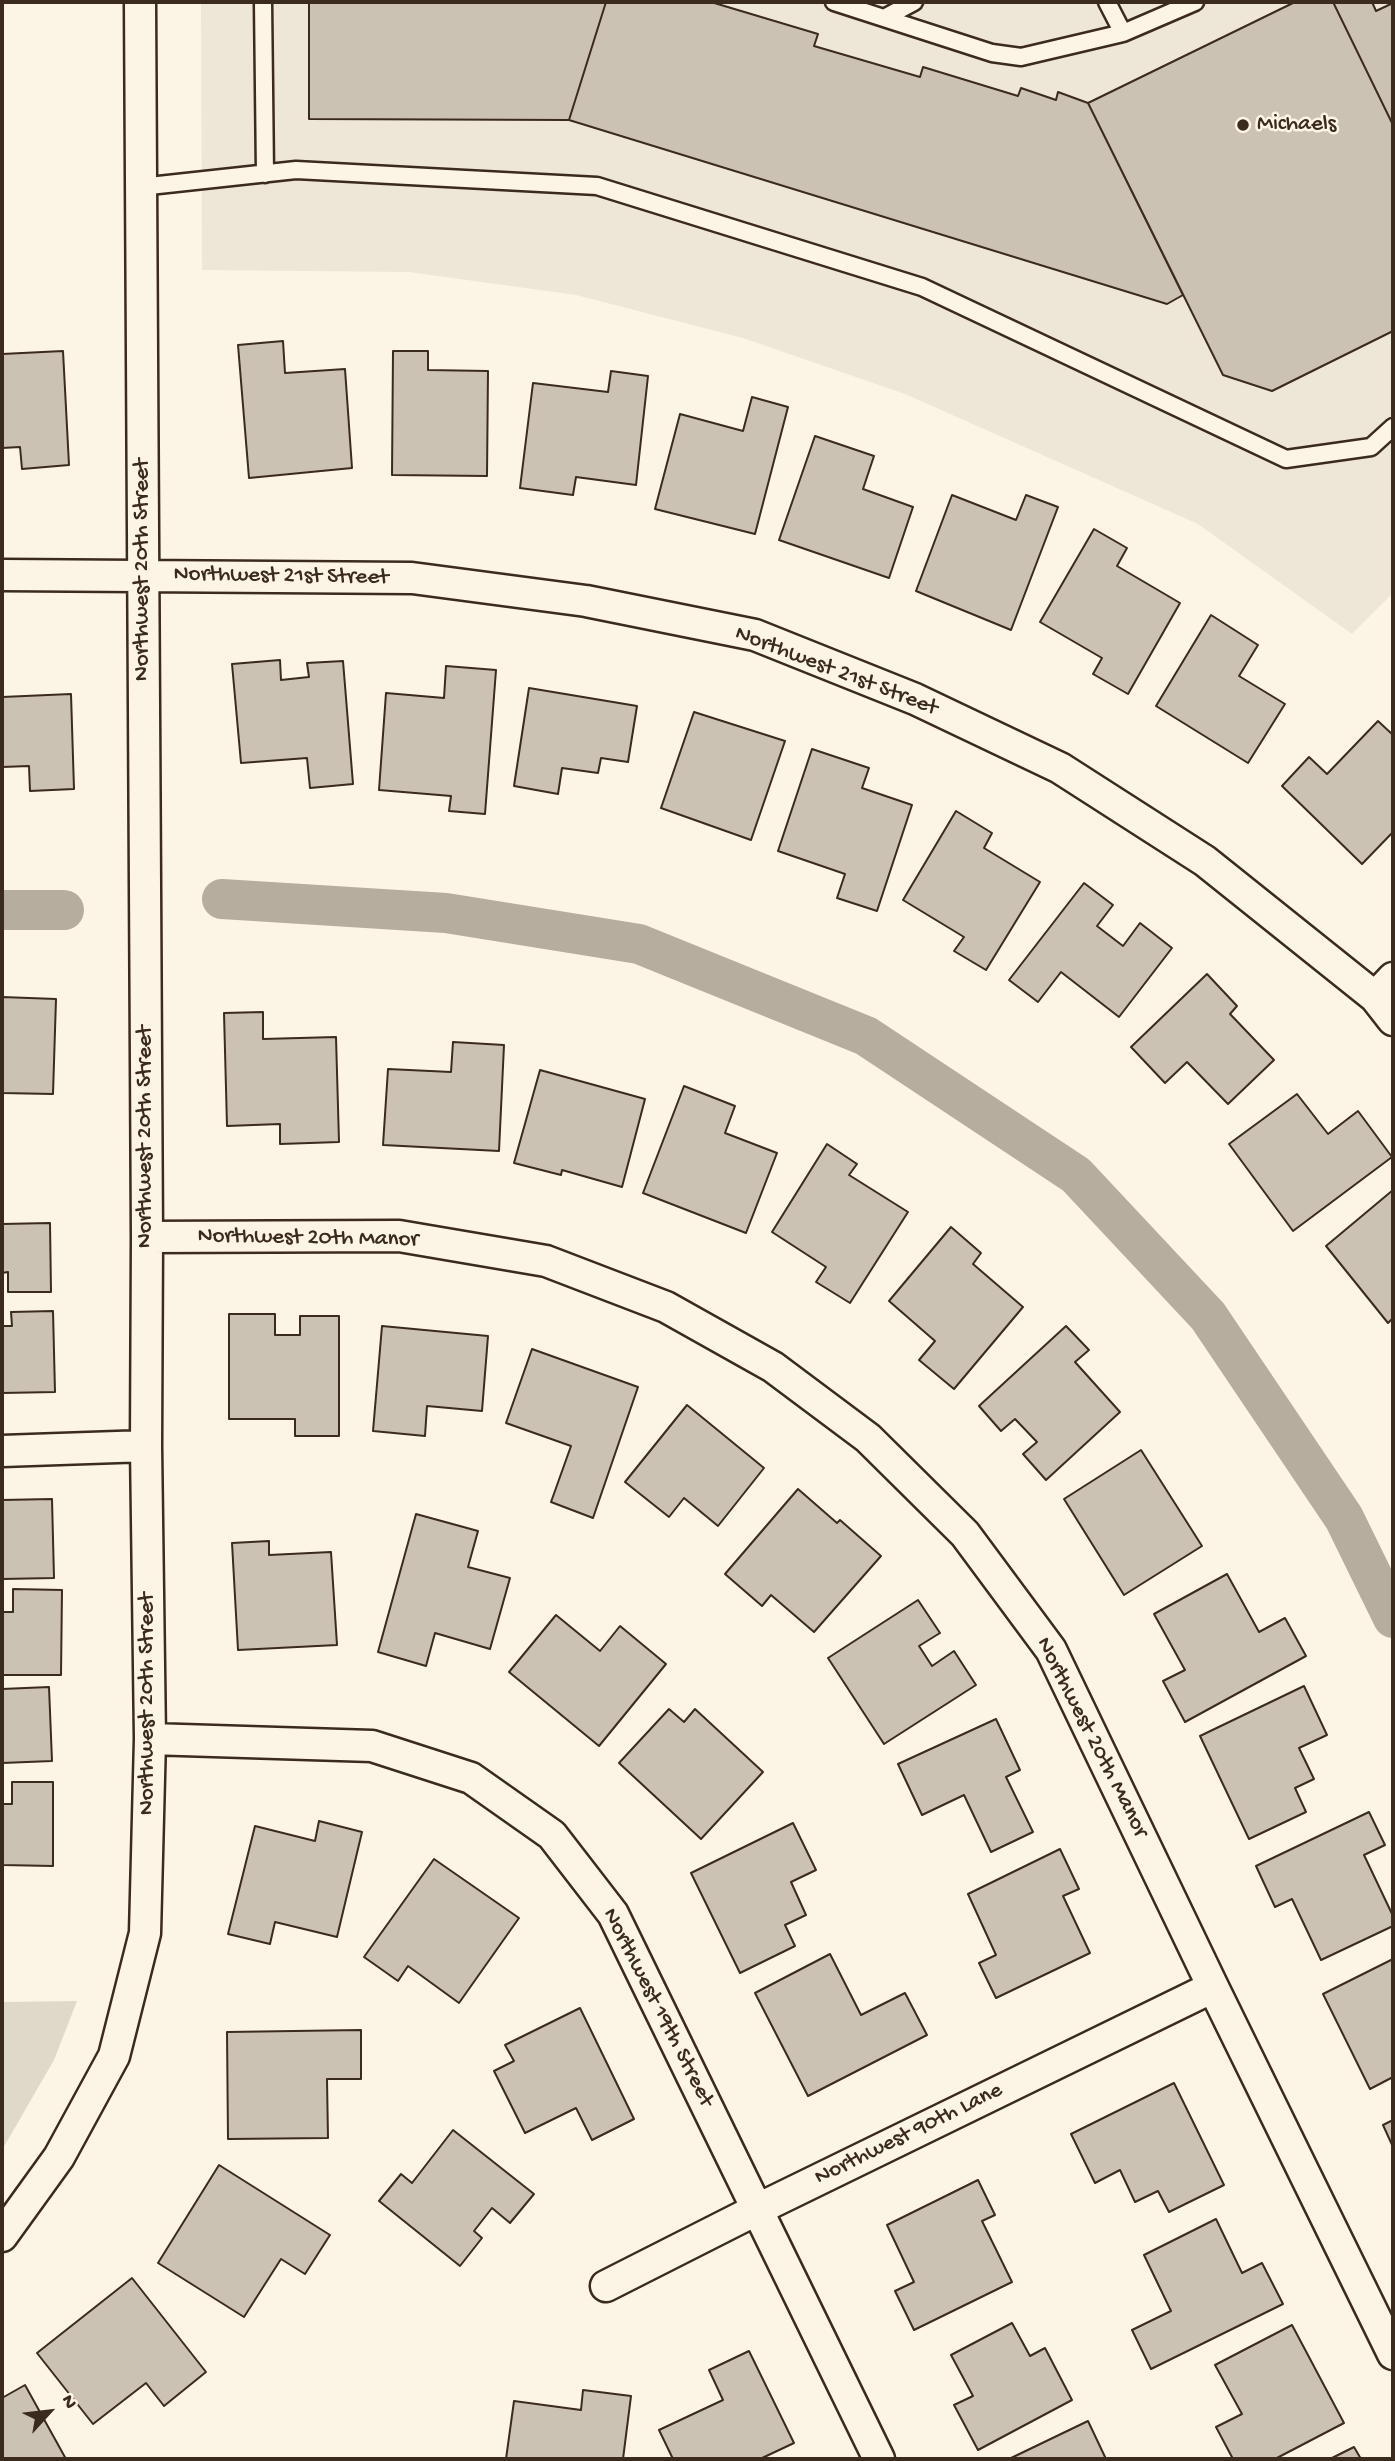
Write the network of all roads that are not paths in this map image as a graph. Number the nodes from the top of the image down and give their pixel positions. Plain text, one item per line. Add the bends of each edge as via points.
1 (140, 2) edge
2 (263, 2) edge
3 (834, 2) edge
4 (914, 2) edge
5 (1107, 2) edge
6 (1195, 2) edge
7 (884, 18) junction
8 (1123, 33) junction
9 (265, 174) junction
10 (140, 187) junction
11 (1393, 427) edge
12 (2, 575) edge
13 (143, 575) junction
14 (1384, 987) edge
15 (1393, 1020) edge
16 (147, 1237) junction
17 (146, 1446) junction
18 (2, 1451) edge
19 (150, 1739) junction
20 (1213, 1987) junction
21 (756, 2210) junction
22 (2, 2236) edge
23 (606, 2286) dead end
24 (1393, 2354) edge
25 (879, 2459) edge

1 - 10 street, Northwest 20th Street
2 - 9 lane
3 - 7 lane
4 - 7 lane
5 - 8 lane
6 - 8 lane
7 - 8 lane via 992,53 1021,57
9 - 10 lane
9 - 11 lane via 296,170 597,186 922,287 1286,459 1371,447
10 - 13 street, Northwest 20th Street
12 - 13 street, Northwest 21st Street
13 - 14 street, Northwest 21st Street via 412,578 586,601 755,635 915,699 1060,768 1205,861
13 - 16 street, Northwest 20th Street
14 - 15 street, Northwest 21st Street
16 - 17 street, Northwest 20th Street
16 - 20 street, Northwest 20th Manor via 399,1236 546,1261 666,1307 773,1367 868,1437 965,1534 1051,1650
17 - 18 street
17 - 19 street, Northwest 20th Street
19 - 21 street, Northwest 19th Street via 372,1746 471,1778 552,1835 613,1914
19 - 22 street, Northwest 20th Street via 145,1933 114,2056 59,2157
20 - 21 street, Northwest 90th Lane
20 - 24 street, Northwest 20th Manor
21 - 23 street, Northwest 90th Lane
21 - 25 street, Northwest 19th Street

